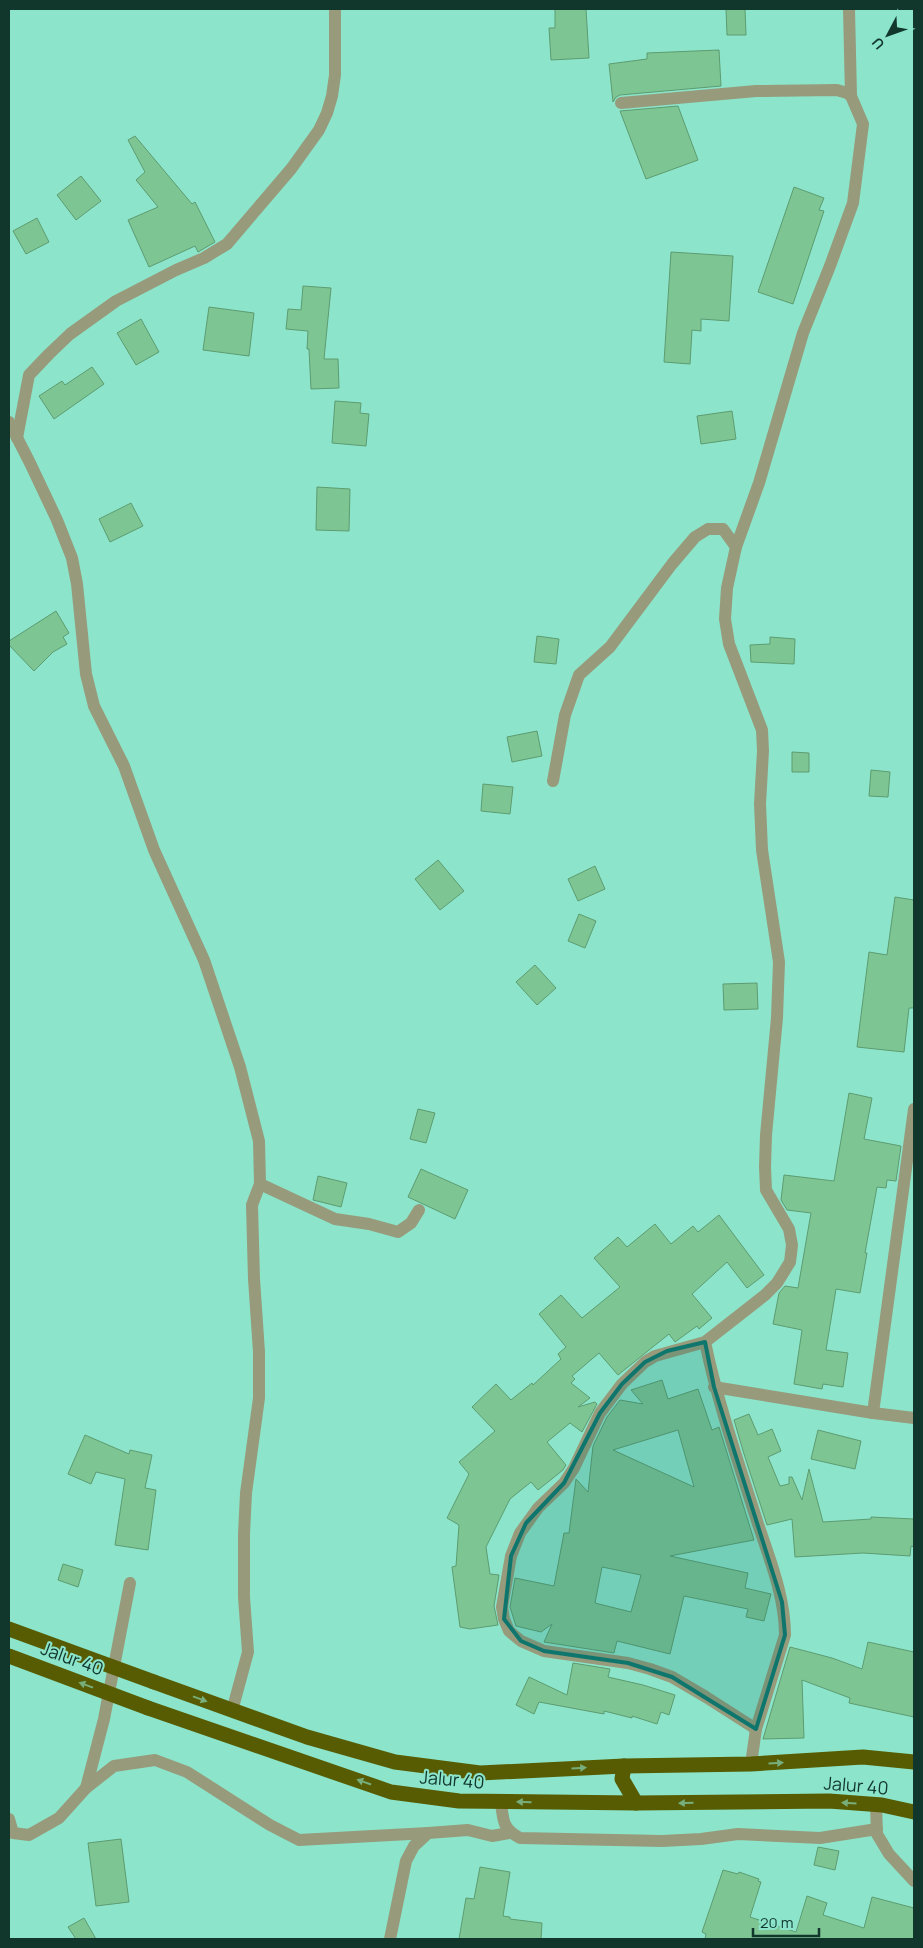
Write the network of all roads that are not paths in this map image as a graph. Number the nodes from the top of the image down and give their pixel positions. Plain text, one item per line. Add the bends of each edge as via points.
1 (335, 9) edge
2 (849, 9) edge
3 (850, 96) junction
4 (621, 102) dead end
5 (9, 422) edge
6 (17, 438) junction
7 (736, 546) junction
8 (553, 781) dead end
9 (914, 1108) edge
10 (260, 1184) junction
11 (419, 1210) dead end
12 (705, 1342) junction
13 (714, 1387) junction
14 (873, 1413) junction
15 (914, 1418) edge
16 (130, 1583) dead end
17 (9, 1629) edge
18 (9, 1656) edge
19 (232, 1711) junction
20 (756, 1729) junction
21 (914, 1762) edge
22 (751, 1764) junction
23 (624, 1766) junction
24 (86, 1788) junction
25 (501, 1802) junction
26 (636, 1804) junction
27 (876, 1805) junction
28 (914, 1812) edge
29 (9, 1819) edge
30 (877, 1829) junction
31 (428, 1833) junction
32 (509, 1833) junction
33 (914, 1880) edge
34 (390, 1939) edge

1 - 6 street via 332,96 319,130 291,169 227,244 116,301 70,334 49,354 30,375
2 - 3 street
3 - 4 street via 837,90 791,90
3 - 7 street via 863,124 853,202 803,333 759,483
5 - 6 street
6 - 10 street via 72,558 86,674 94,706 124,766 154,850 204,960 240,1067 259,1141
7 - 8 street via 723,529 708,529 696,537 610,648 579,674 565,715
7 - 12 street via 727,588 726,633 762,730 762,850 779,962 766,1135 766,1190 789,1229 792,1245 790,1262 777,1283
9 - 14 street
10 - 11 street via 335,1219 398,1232 411,1223
10 - 19 street via 252,1205 260,1398 248,1476 244,1534 248,1652
12 - 13 street
12 - 20 street via 655,1356 622,1384 600,1414 564,1483 538,1508 520,1533 511,1556 502,1607 509,1631 521,1641 544,1651 628,1663 672,1677
13 - 14 street
13 - 20 street via 772,1566 785,1620 785,1635
14 - 15 street
16 - 24 street via 104,1719
17 -> 19 highway, Jalur 40, bridge
25 -> 18 highway, Jalur 40, bridge via 459,1802 391,1792
19 -> 23 highway, Jalur 40 via 307,1737 396,1762 480,1773
20 - 22 street
22 -> 21 highway, Jalur 40 via 863,1758
22 - 23 highway, Jalur 40
23 - 26 highway via 622,1779
24 - 29 street via 59,1818 29,1835 13,1832
24 - 31 street via 114,1766 155,1760 187,1772 299,1840
26 -> 25 highway, Jalur 40
25 - 32 street via 503,1820
27 -> 26 highway, Jalur 40 via 829,1801
27 - 28 highway, Jalur 40
27 - 30 street
30 - 32 street via 820,1838 738,1834 662,1841 520,1838
30 - 33 street via 889,1854
31 - 32 street via 468,1830 492,1836
31 - 34 street via 414,1846 406,1861

